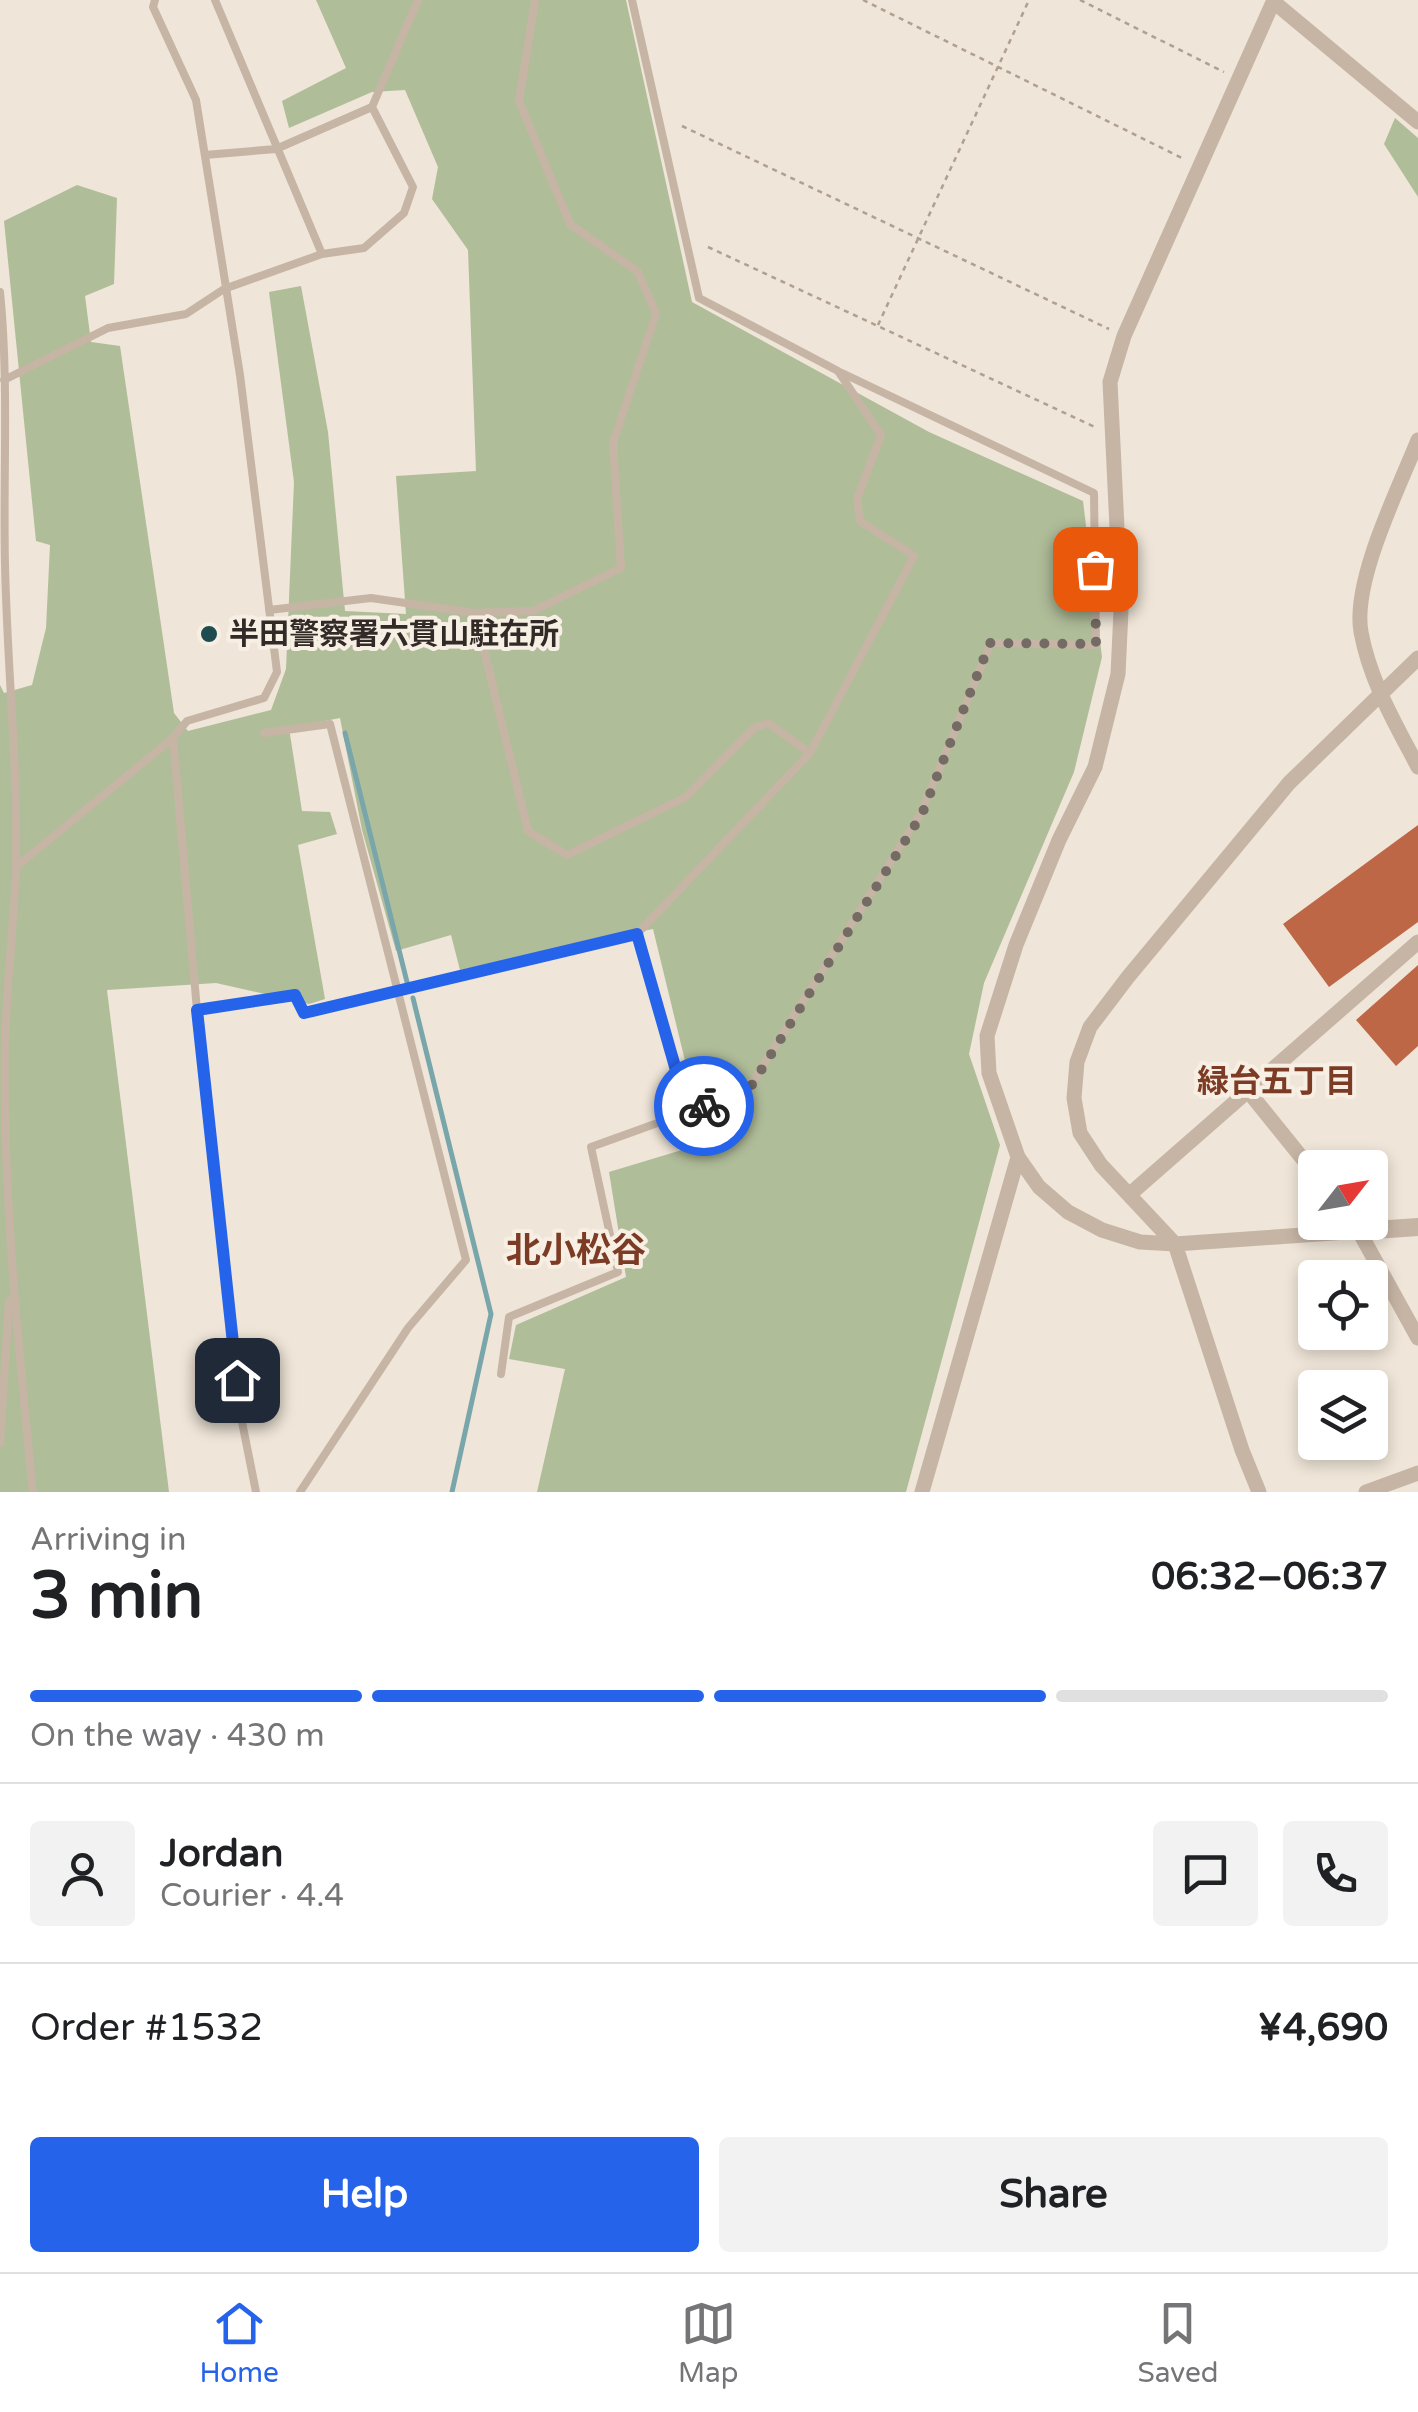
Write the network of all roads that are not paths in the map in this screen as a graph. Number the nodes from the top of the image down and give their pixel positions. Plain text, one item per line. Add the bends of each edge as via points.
1 (155, 0) edge
2 (214, 0) edge
3 (418, 0) edge
4 (536, 0) edge
5 (632, 0) edge
6 (1274, 2) edge
7 (372, 107) junction
8 (1418, 122) edge
9 (276, 149) junction
10 (205, 156) junction
11 (322, 254) junction
12 (224, 288) junction
13 (0, 292) edge
14 (3, 346) edge
15 (838, 371) junction
16 (4, 380) junction
17 (1418, 440) edge
18 (269, 610) junction
19 (475, 613) junction
20 (1418, 658) edge
21 (1380, 694) junction
22 (264, 733) dead end
23 (173, 738) junction
24 (810, 754) junction
25 (1418, 767) edge
26 (16, 867) junction
27 (637, 934) junction
28 (1418, 942) edge
29 (398, 990) junction
30 (197, 1010) junction
31 (1248, 1091) junction
32 (688, 1112) junction
33 (1298, 1153) edge
34 (1018, 1157) junction
35 (1130, 1195) junction
36 (1388, 1227) edge
37 (1418, 1227) edge
38 (1298, 1233) edge
39 (1364, 1240) edge
40 (1175, 1244) junction
41 (11, 1276) junction
42 (1418, 1338) edge
43 (501, 1374) dead end
44 (0, 1443) edge
45 (1418, 1473) edge
46 (32, 1492) edge
47 (256, 1492) edge
48 (300, 1492) edge
49 (922, 1492) edge
50 (1259, 1492) edge
51 (1366, 1492) edge

1 - 10 lane via 196,100
2 - 9 lane
3 - 7 lane
4 - 19 lane via 519,101 570,224 638,272 656,314 614,442 621,568 533,610
5 - 15 lane via 698,298
6 - 8 street
6 - 34 street via 1124,336 1110,382 1122,611 1115,689 1095,767 1016,945 987,1036 989,1073
7 - 9 lane
7 - 11 lane via 413,187 404,213 364,248
9 - 10 lane
9 - 11 lane
10 - 12 lane
11 - 12 lane
12 - 16 lane via 186,314 108,328
12 - 18 lane
13 - 14 lane
14 - 16 lane
15 - 24 lane via 881,435 857,499 860,521 914,556
15 - 32 lane via 1094,493 1096,644 990,643 922,814 748,1091
16 - 26 lane
17 - 21 street via 1364,590 1360,628
18 - 19 lane via 371,598
18 - 23 lane via 277,672 264,698 186,721
19 - 24 lane via 528,831 567,855 686,797 754,728 768,724
20 - 21 street
21 - 25 street
21 - 35 street via 1289,784 1090,1027 1077,1062 1080,1133
22 - 29 lane via 330,724
23 - 26 lane
23 - 30 lane
24 - 27 lane
26 - 41 lane via 5,1047
27 - 29 lane
27 - 32 lane
28 - 31 street
29 - 30 lane via 304,1013 295,995
29 - 48 lane via 466,1260 408,1328
30 - 47 lane via 241,1417
31 - 33 street
31 - 35 street
32 - 43 lane via 590,1147 618,1272 509,1317
34 - 40 street via 1068,1212 1140,1242
34 - 49 street
35 - 40 street
36 - 37 street
38 - 40 street
39 - 42 street
40 - 50 street
41 - 44 lane
41 - 46 lane
45 - 51 street

